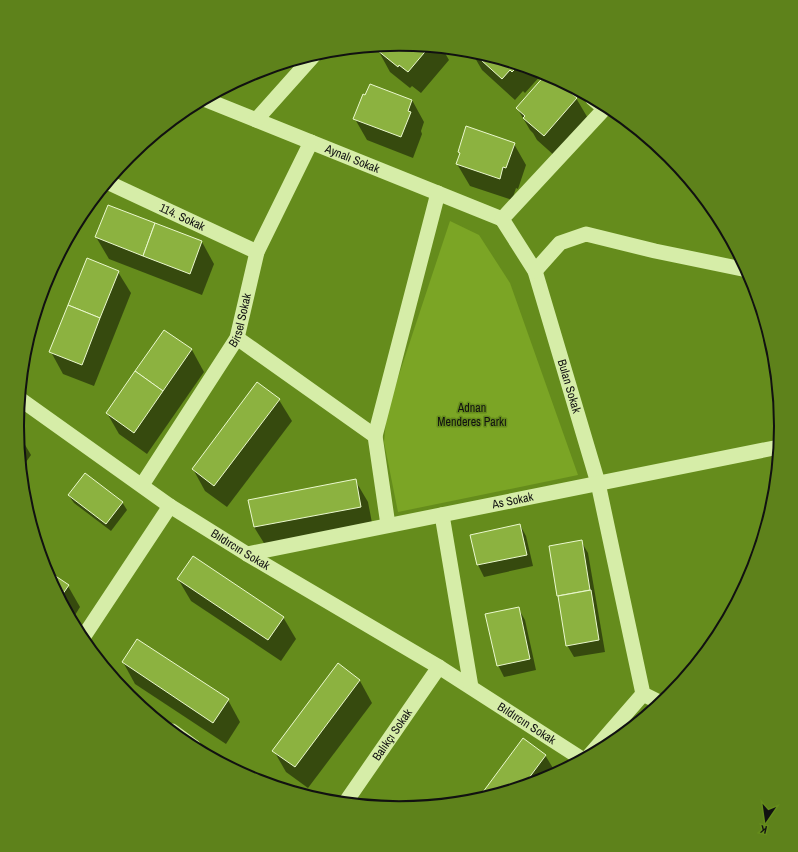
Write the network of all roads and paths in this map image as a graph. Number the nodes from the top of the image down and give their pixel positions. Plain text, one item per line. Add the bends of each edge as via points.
1 (306, 63) edge
2 (211, 102) edge
3 (603, 111) edge
4 (256, 120) junction
5 (311, 142) junction
6 (112, 185) edge
7 (438, 193) junction
8 (502, 219) junction
9 (256, 252) junction
10 (739, 268) edge
11 (535, 271) junction
12 (237, 338) junction
13 (25, 402) edge
14 (375, 436) junction
15 (773, 448) edge
16 (598, 483) junction
17 (142, 485) junction
18 (170, 506) junction
19 (442, 514) junction
20 (388, 525) junction
21 (247, 554) junction
22 (86, 633) edge
23 (439, 667) junction
24 (471, 687) junction
25 (643, 694) junction
26 (655, 699) edge
27 (602, 741) edge
28 (577, 756) edge
29 (349, 798) edge

1 - 4 street
2 - 4 street, Aynalı Sokak
3 - 8 street
4 - 5 street, Aynalı Sokak
5 - 7 street, Aynalı Sokak
5 - 9 street, Birsel Sokak
6 - 9 street, 114. Sokak
7 - 8 street, Aynalı Sokak
7 - 14 street
8 - 11 street, Bulan Sokak
9 - 12 street, Birsel Sokak
10 - 11 street via 586,234 560,243
11 - 16 street, Bulan Sokak
12 - 14 street
12 - 17 street, Birsel Sokak
13 - 17 street, Bıldırcın Sokak
14 - 20 street
15 - 16 street, As Sokak
16 - 19 street, As Sokak
16 - 25 street, Bulan Sokak
17 - 18 street, Bıldırcın Sokak
18 - 21 street, Bıldırcın Sokak
18 - 22 street
19 - 20 street, As Sokak
19 - 24 street
20 - 21 street, As Sokak
21 - 23 street, Bıldırcın Sokak
23 - 24 street, Bıldırcın Sokak
23 - 29 street, Balıkçı Sokak
24 - 28 street, Bıldırcın Sokak
25 - 26 street
25 - 27 street

